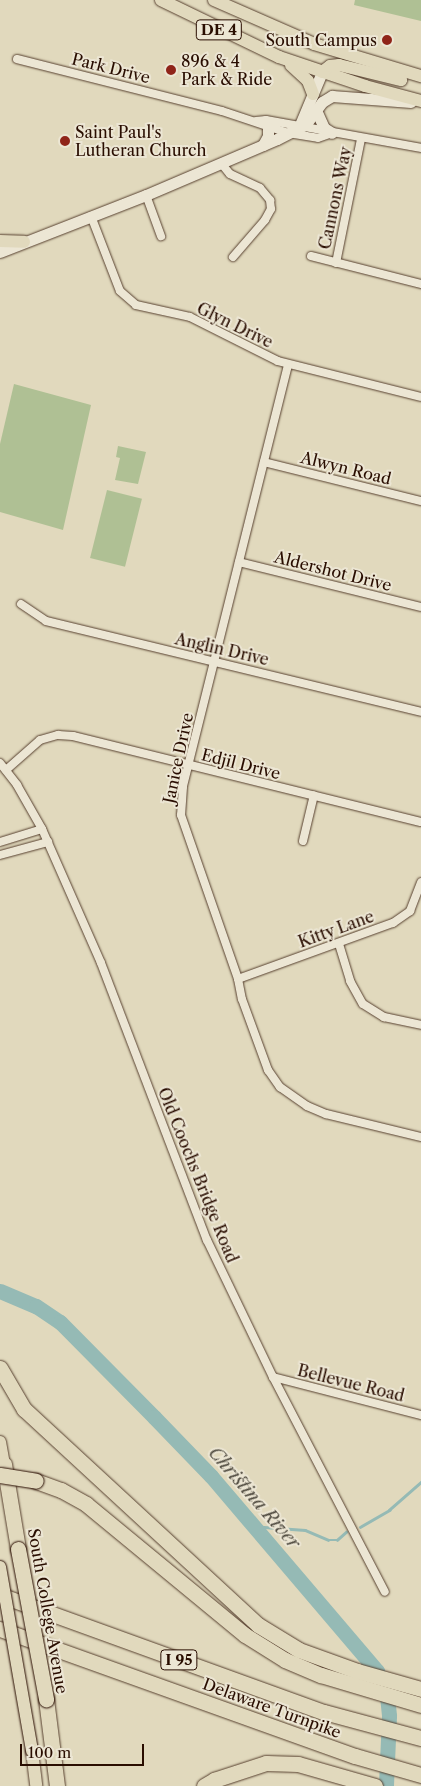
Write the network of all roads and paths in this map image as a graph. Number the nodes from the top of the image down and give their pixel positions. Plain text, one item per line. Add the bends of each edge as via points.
1 (161, 0) edge
2 (214, 0) edge
3 (279, 56) junction
4 (17, 59) dead end
5 (322, 72) junction
6 (421, 76) edge
7 (421, 83) edge
8 (313, 94) junction
9 (421, 101) edge
10 (316, 110) junction
11 (256, 121) junction
12 (268, 127) junction
13 (299, 127) junction
14 (288, 133) junction
15 (332, 133) junction
16 (361, 138) junction
17 (263, 145) junction
18 (421, 148) edge
19 (221, 163) junction
20 (146, 195) junction
21 (91, 216) junction
22 (160, 236) dead end
23 (0, 241) edge
24 (24, 242) junction
25 (0, 252) edge
26 (311, 256) dead end
27 (233, 257) dead end
28 (336, 263) junction
29 (421, 284) edge
30 (288, 365) junction
31 (421, 396) edge
32 (264, 462) junction
33 (421, 501) edge
34 (239, 562) junction
35 (20, 604) dead end
36 (421, 607) edge
37 (214, 661) junction
38 (421, 712) edge
39 (0, 763) edge
40 (188, 765) junction
41 (6, 770) junction
42 (314, 796) junction
43 (421, 822) edge
44 (42, 829) junction
45 (303, 841) dead end
46 (0, 842) edge
47 (48, 842) junction
48 (0, 854) edge
49 (421, 882) edge
50 (339, 944) junction
51 (238, 979) junction
52 (421, 1025) edge
53 (421, 1137) edge
54 (0, 1368) edge
55 (273, 1377) junction
56 (421, 1415) edge
57 (0, 1442) edge
58 (2, 1470) edge
59 (0, 1567) edge
60 (385, 1592) dead end
61 (0, 1595) edge
62 (0, 1629) edge
63 (421, 1689) edge
64 (421, 1705) edge
65 (415, 1736) edge
66 (418, 1774) edge
67 (370, 1785) edge
68 (36, 1786) edge
69 (57, 1786) edge
70 (204, 1786) edge

1 - 3 main road, DE 4
2 - 6 main road, DE 4 via 314,44
3 - 5 main road, DE 4
3 - 8 main road via 308,80
4 - 11 street, Park Drive
5 - 7 main road via 330,66 339,65
5 - 8 street
5 - 9 main road, DE 4
8 - 13 street
9 - 10 street via 337,95 322,102
10 - 13 street via 306,124
10 - 15 street via 324,128
11 - 12 street, Park Drive
11 - 13 street, Park Drive
12 - 14 street, Park Drive
12 - 17 street
13 - 14 street
13 - 15 street, Cannons Way
14 - 15 street, Cannons Way via 318,138
14 - 17 street
15 - 16 street, Cannons Way
16 - 18 street
16 - 28 street, Cannons Way
17 - 19 street
19 - 20 street
19 - 27 street via 230,174 260,188 270,200 271,209 265,220
20 - 21 street
20 - 22 street
21 - 24 street
21 - 30 street, Glyn Drive via 120,290 127,299 149,311 190,317
23 - 24 main road
24 - 25 street
26 - 28 street, Cannons Way
28 - 29 street, Cannons Way
30 - 31 street, Glyn Drive
30 - 32 street, Janice Drive
32 - 33 street, Alwyn Road
32 - 34 street, Janice Drive
34 - 36 street, Aldershot Drive
34 - 37 street, Janice Drive
35 - 37 street, Anglin Drive via 46,621
37 - 38 street, Anglin Drive
37 - 40 street, Janice Drive
39 - 41 street, Old Coochs Bridge Road
40 - 41 street, Edjil Drive via 66,735 40,740
40 - 42 street, Edjil Drive
40 - 51 street, Janice Drive via 180,796 180,815
41 - 44 street, Old Coochs Bridge Road
42 - 43 street, Edjil Drive
42 - 45 street
44 - 46 street
44 - 47 street, Old Coochs Bridge Road
47 - 48 street
47 - 55 street, Old Coochs Bridge Road via 101,963 198,1220
49 - 50 street, Kitty Lane via 415,903 403,917
50 - 51 street, Kitty Lane
50 - 52 street via 350,981 363,1004 384,1017
51 - 53 street, Janice Drive via 268,1070 280,1087 307,1106 326,1114
54 - 63 highway via 24,1409 258,1625 299,1650
55 - 56 street, Bellevue Road
55 - 60 street, Old Coochs Bridge Road
57 - 58 main road, South College Avenue
58 - 64 highway, bridge via 62,1490 86,1504 245,1635 285,1660 321,1675
58 - 69 highway, South College Avenue, bridge via 46,1699
59 - 68 main road, bridge
61 - 65 highway, Delaware Turnpike / I 95 via 359,1722
62 - 66 highway, Delaware Turnpike / I 95 via 355,1756
67 - 70 highway via 298,1764 266,1763

